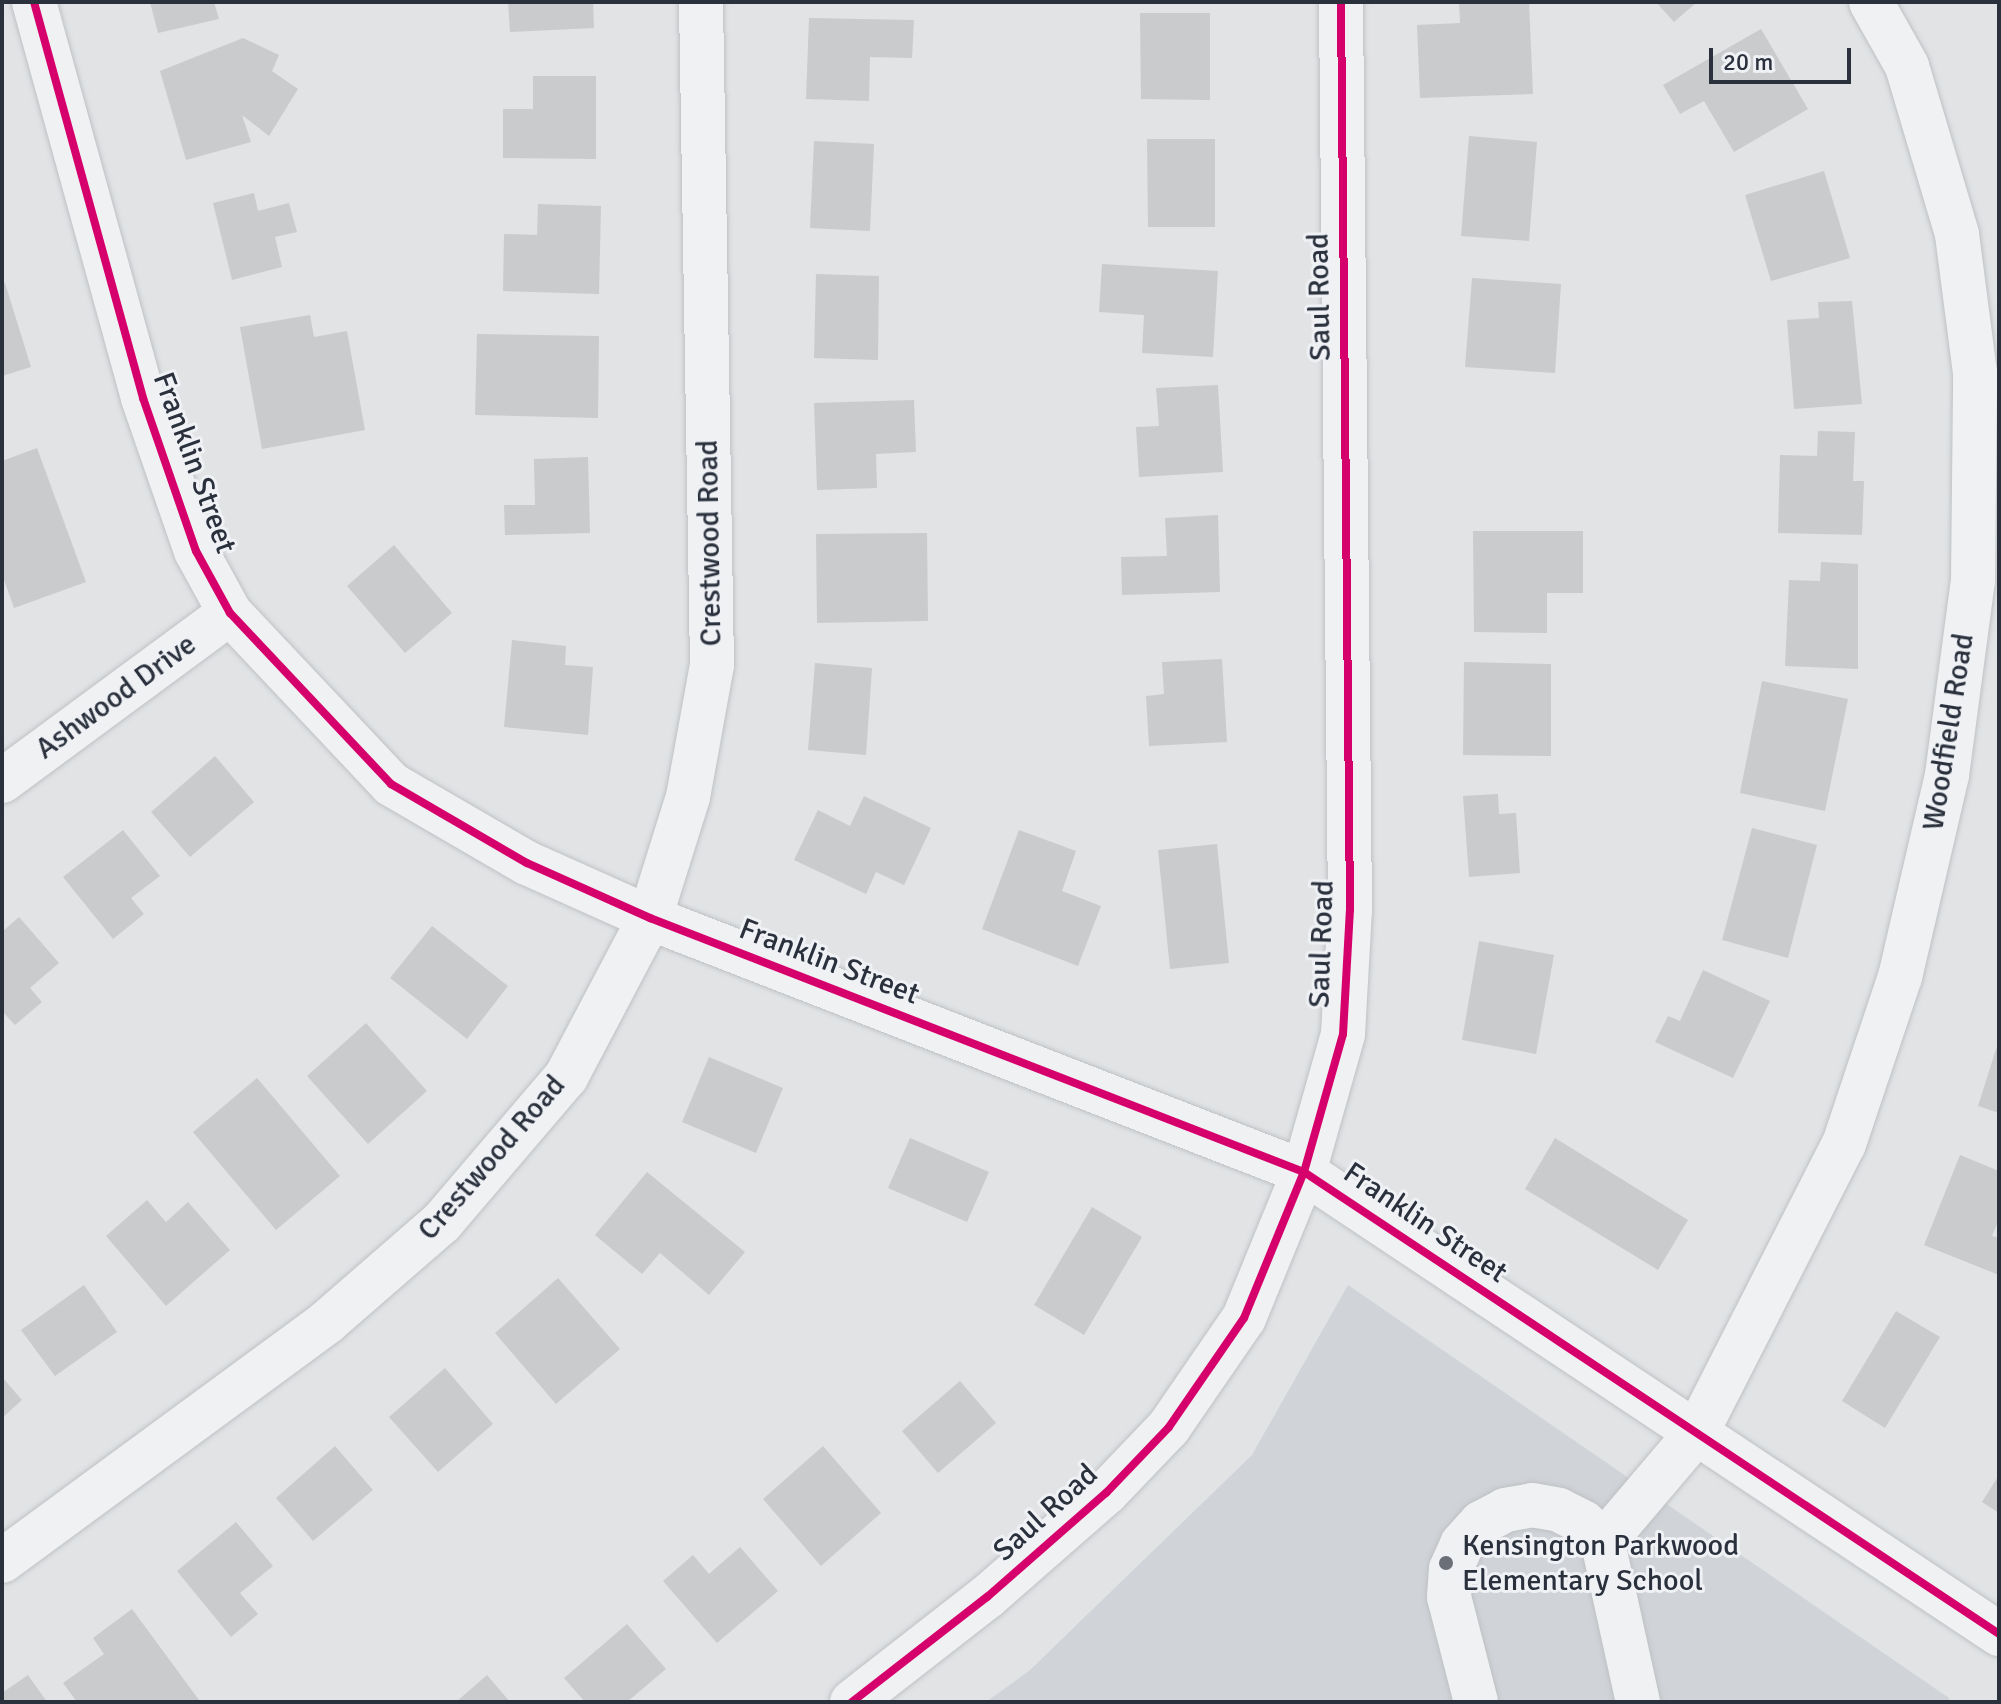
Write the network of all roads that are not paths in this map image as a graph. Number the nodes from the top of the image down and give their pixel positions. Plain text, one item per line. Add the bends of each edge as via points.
1 (34, 2) edge
2 (701, 2) edge
3 (1341, 2) edge
4 (1871, 2) edge
5 (230, 613) junction
6 (2, 781) edge
7 (650, 918) junction
8 (1304, 1172) junction
9 (1697, 1432) junction
10 (1603, 1543) junction
11 (2, 1561) edge
12 (1999, 1634) edge
13 (857, 1700) edge
14 (1476, 1702) edge
15 (1638, 1702) edge

1 - 5 street, Franklin Street via 143,398 196,551
2 - 7 street, Crestwood Road via 712,665 688,797
3 - 8 street, Saul Road via 1350,910 1343,1034
4 - 9 street, Woodfield Road via 1907,66 1957,234 1975,373 1973,580 1947,775 1900,977 1844,1144
5 - 6 street, Ashwood Drive
5 - 7 street, Franklin Street via 391,784 527,863
7 - 8 street, Franklin Street
7 - 11 street, Crestwood Road via 566,1077 442,1222 327,1322
8 - 9 street, Franklin Street
8 - 13 street, Saul Road via 1244,1318 1169,1427 1095,1504
9 - 10 street, Woodfield Road
9 - 12 street, Franklin Street
10 - 14 street via 1584,1523 1559,1510 1532,1505 1505,1510 1481,1523 1462,1544 1451,1569 1449,1597
10 - 15 street

